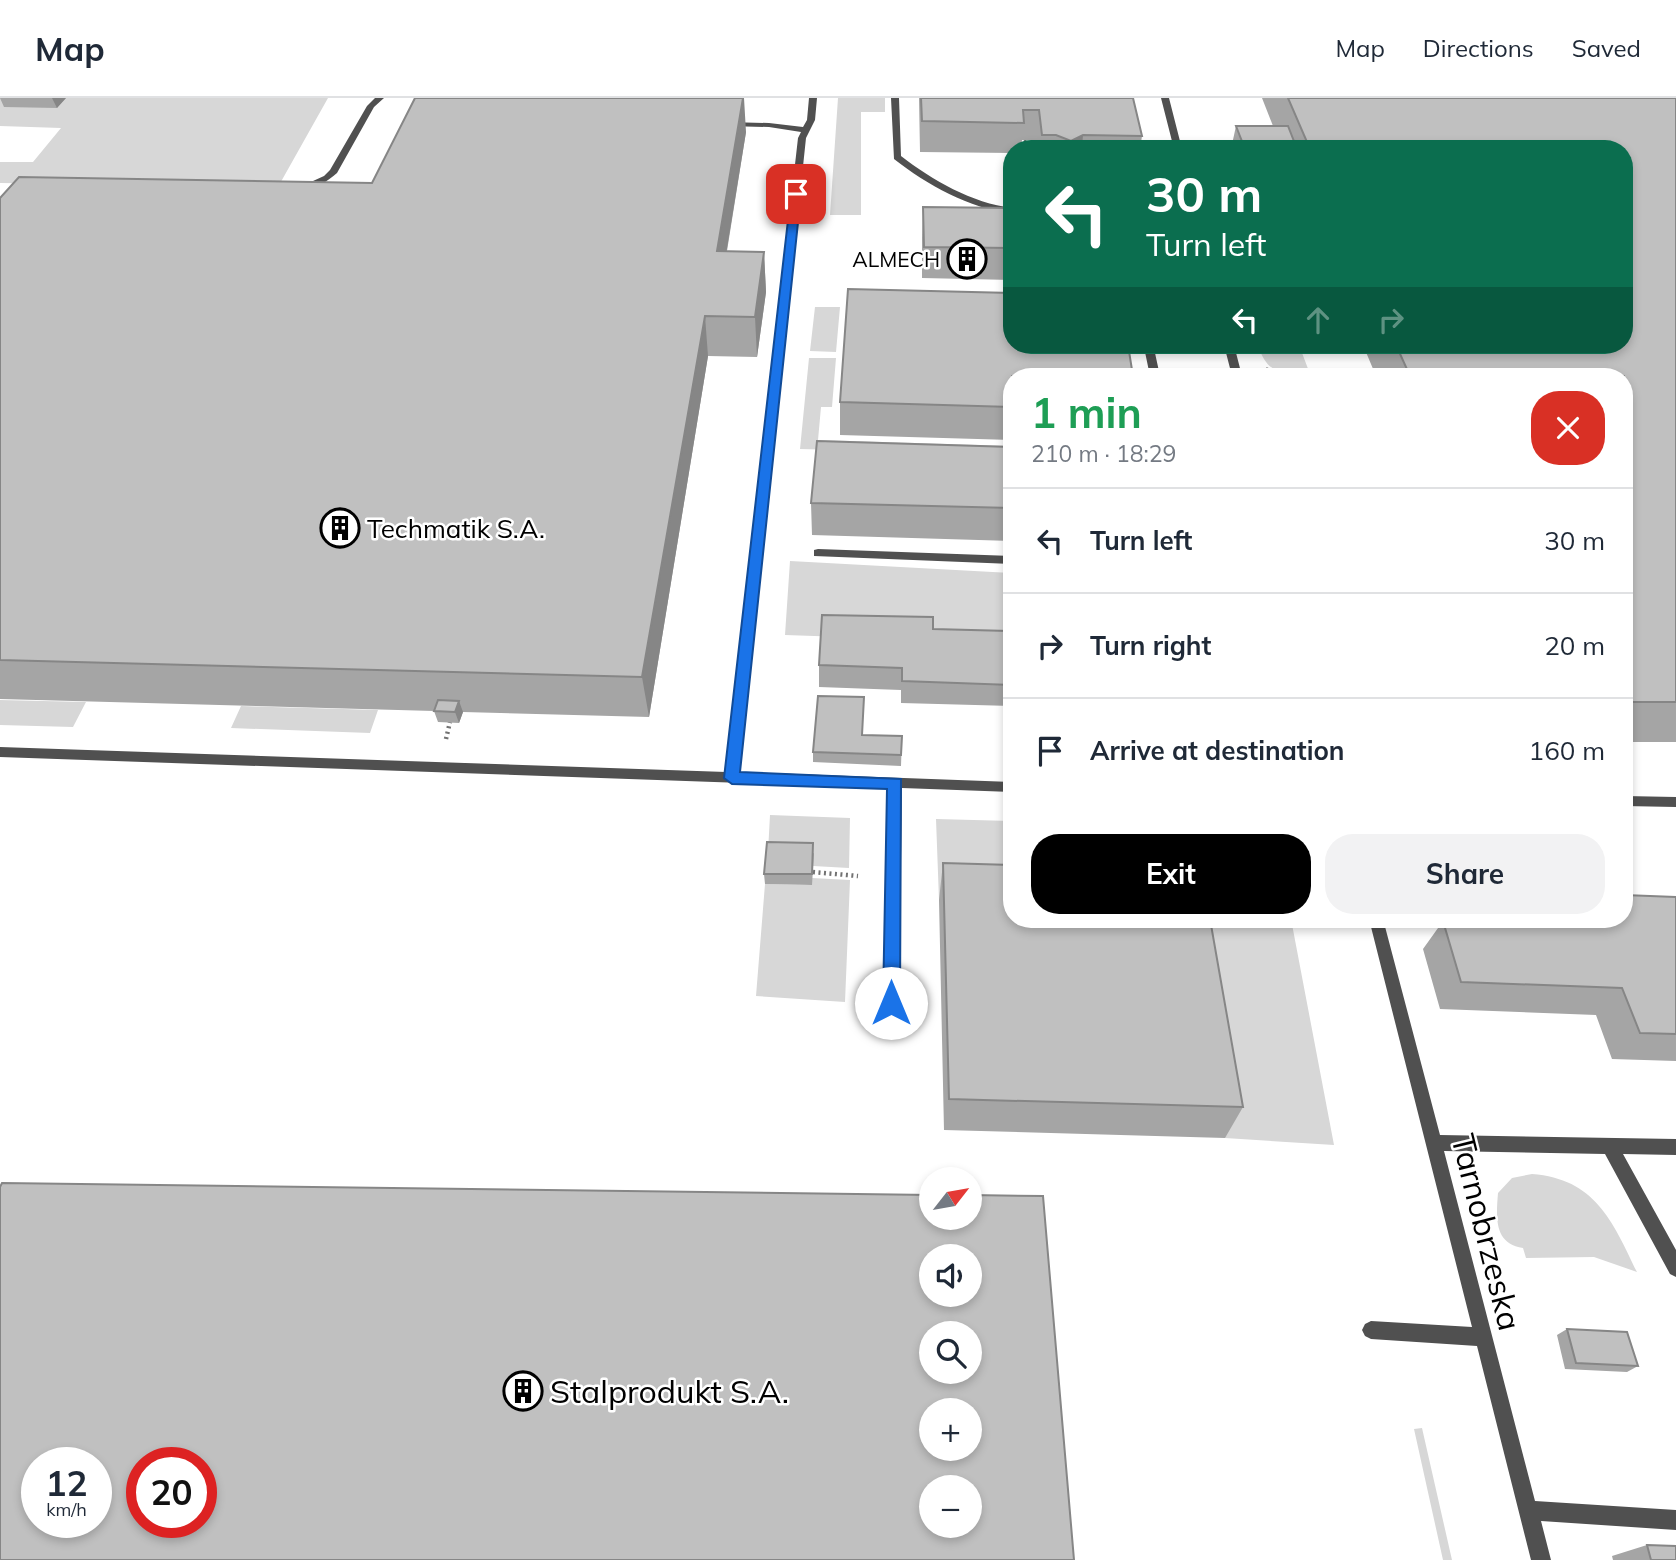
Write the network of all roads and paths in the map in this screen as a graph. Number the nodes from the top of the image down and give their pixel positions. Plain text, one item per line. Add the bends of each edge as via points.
1 (380, 98) edge
2 (813, 98) edge
3 (895, 98) edge
4 (1165, 98) edge
5 (713, 124) edge
6 (805, 130) junction
7 (1176, 140) edge
8 (298, 190) edge
9 (1003, 211) edge
10 (1259, 363) dead end
11 (1266, 368) edge
12 (818, 553) dead end
13 (1003, 561) edge
14 (0, 752) edge
15 (732, 778) junction
16 (895, 783) junction
17 (1003, 787) edge
18 (1633, 801) edge
19 (1676, 802) edge
20 (813, 872) edge
21 (858, 876) dead end
22 (1378, 928) edge
23 (891, 1003) dead end
24 (1434, 1143) junction
25 (1610, 1146) junction
26 (1676, 1147) edge
27 (1676, 1268) edge
28 (1371, 1330) dead end
29 (1483, 1337) junction
30 (1529, 1510) junction
31 (1676, 1520) edge
32 (1541, 1560) edge

1 - 8 lane via 370,106 334,171
2 - 6 lane
3 - 9 lane via 897,157 979,205
4 - 7 lane
5 - 6 lane via 769,124
6 - 15 lane
10 - 11 path
12 - 13 lane
14 - 15 lane
15 - 16 lane
16 - 17 lane
16 - 23 lane
18 - 19 lane
20 - 21 path
22 - 24 lane, Tarnobrzeska
24 - 25 lane
24 - 29 lane, Tarnobrzeska
25 - 26 lane
25 - 27 lane
28 - 29 lane
29 - 30 lane, Tarnobrzeska
30 - 31 lane
30 - 32 lane, Tarnobrzeska

